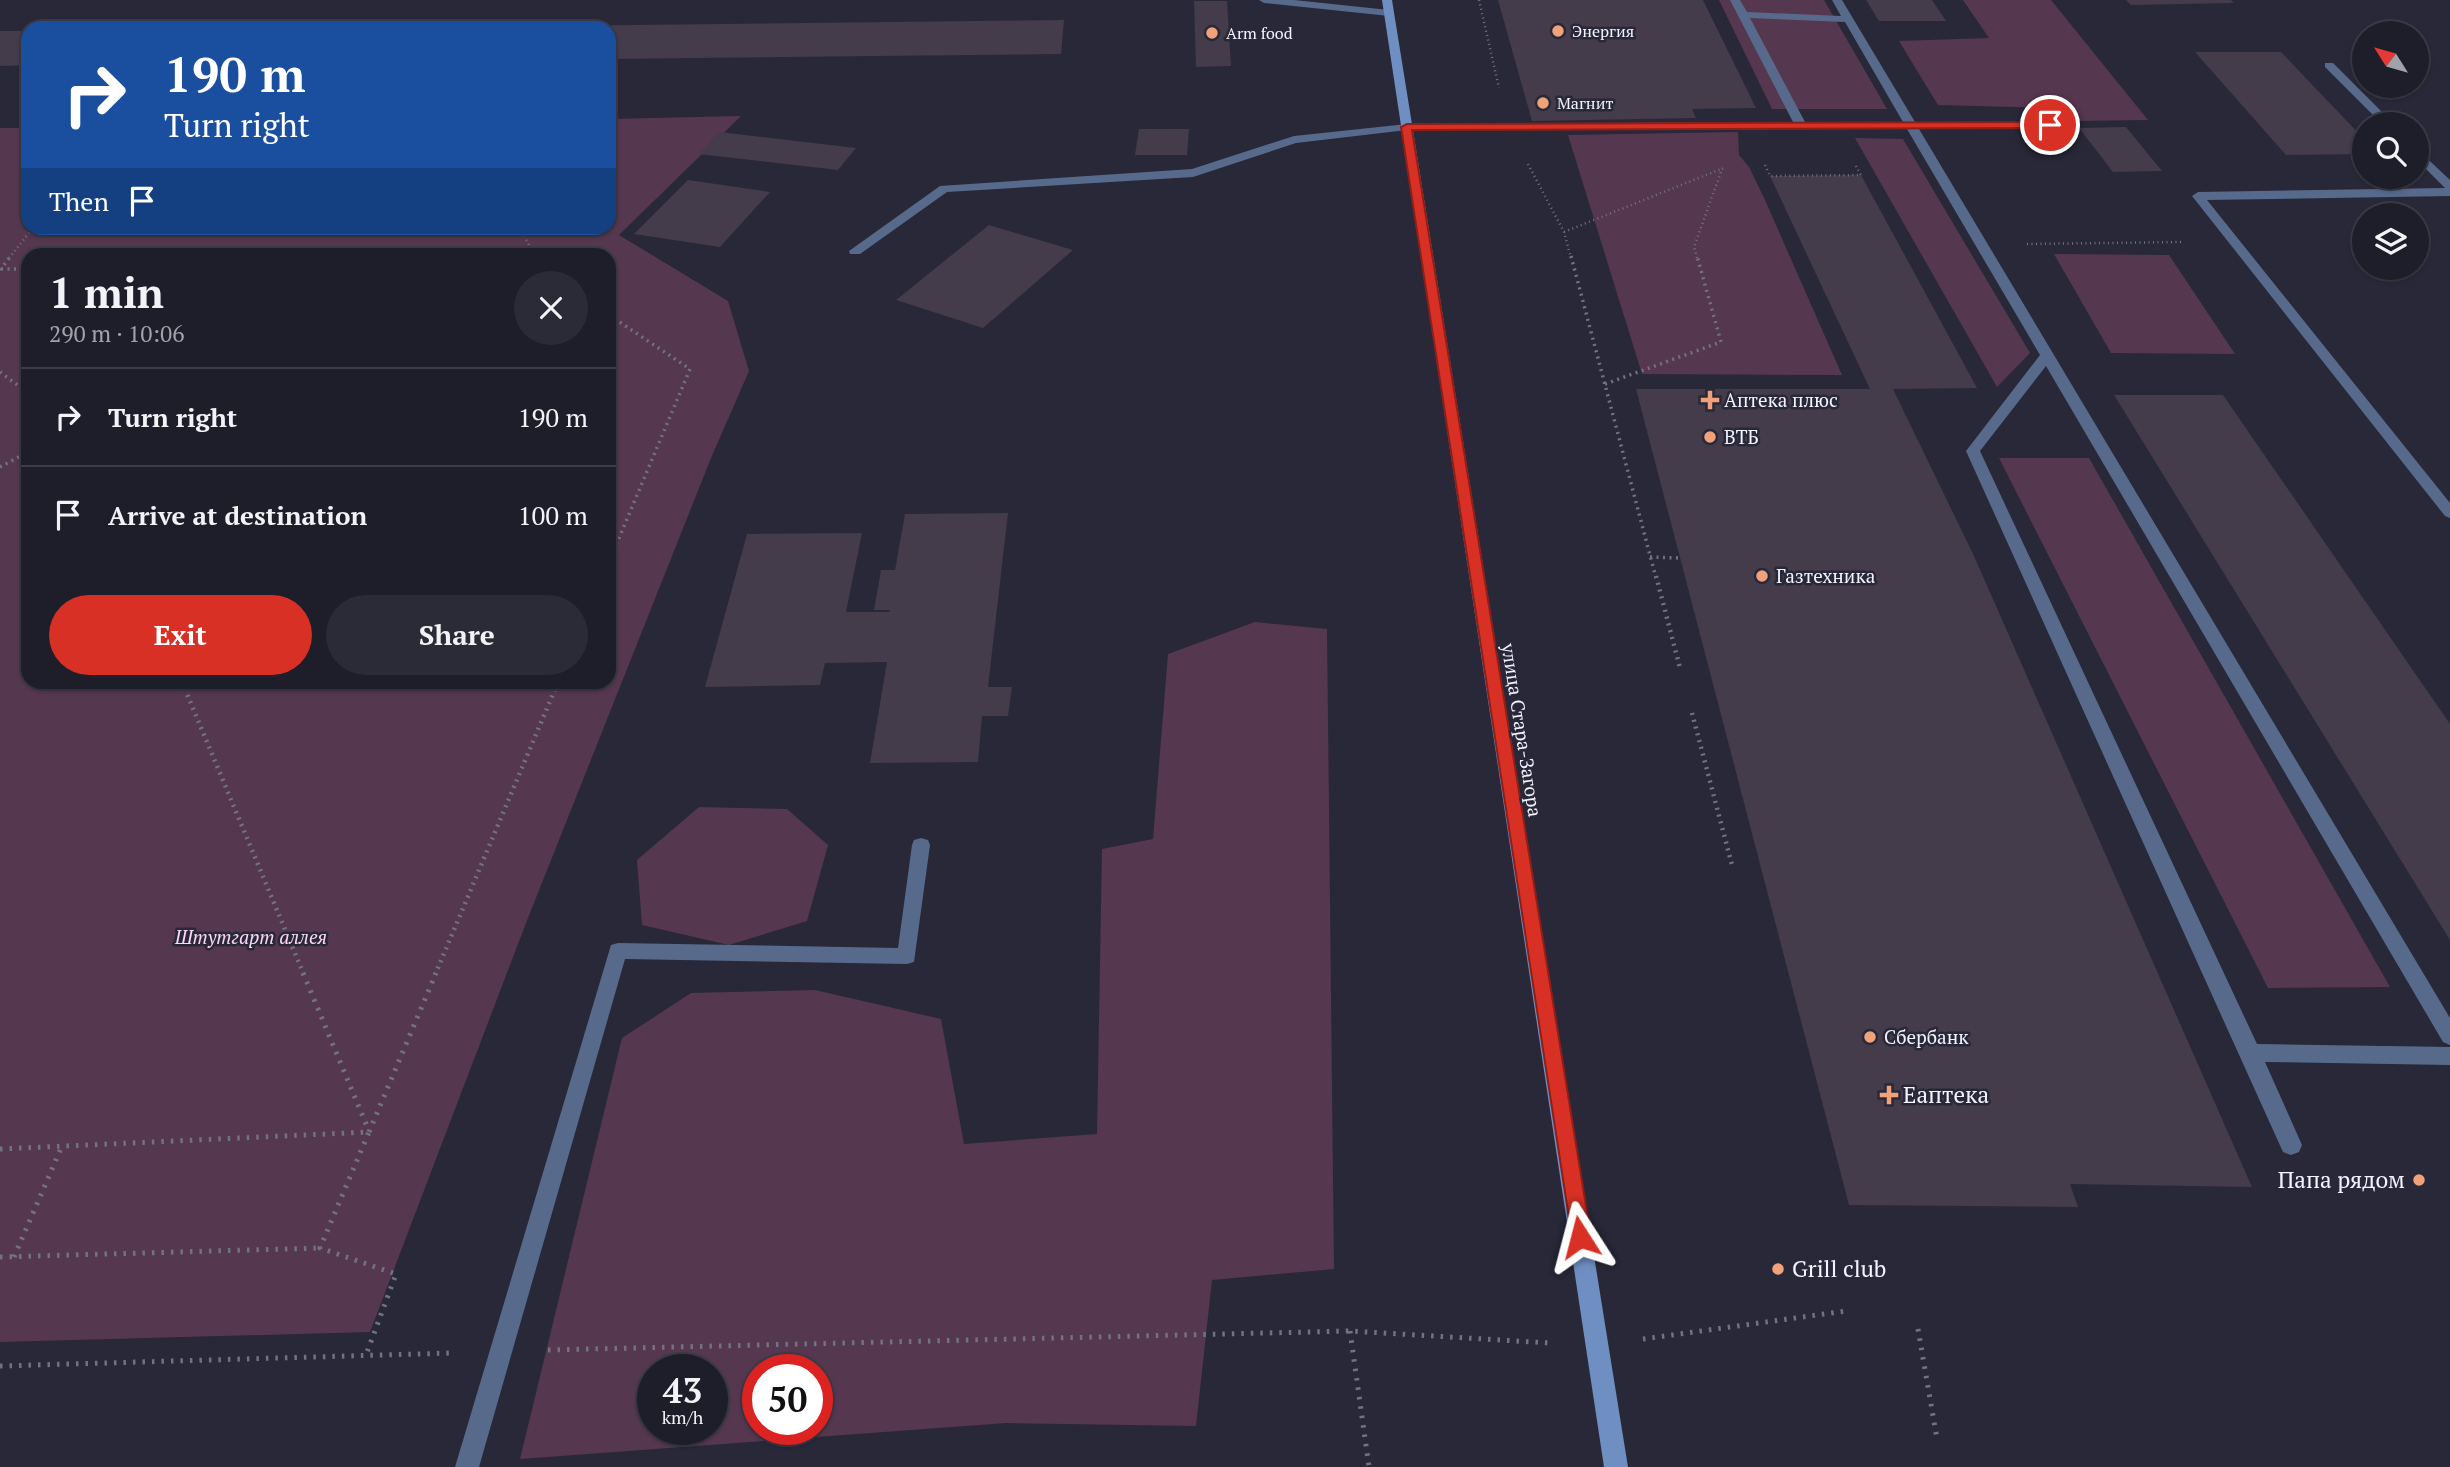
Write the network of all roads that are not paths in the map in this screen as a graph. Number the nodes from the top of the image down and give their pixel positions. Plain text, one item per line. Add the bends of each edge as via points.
1 (1264, 0) edge
2 (1735, 0) edge
3 (1837, 0) edge
4 (1388, 6) edge
5 (1743, 15) junction
6 (1848, 19) junction
7 (2329, 65) dead end
8 (2376, 112) edge
9 (1910, 125) junction
10 (2050, 125) dead end
11 (1801, 126) junction
12 (1407, 127) junction
13 (2429, 166) edge
14 (2450, 189) edge
15 (855, 251) dead end
16 (2047, 356) junction
17 (2450, 513) edge
18 (921, 845) dead end
19 (2450, 1035) edge
20 (2251, 1053) junction
21 (2450, 1056) edge
22 (2291, 1145) dead end
23 (467, 1467) edge
24 (1616, 1467) edge

1 - 4 lane
2 - 5 lane
3 - 6 lane
4 - 12 main road, улица Стара-Загора
5 - 6 lane
5 - 11 lane
6 - 9 lane
7 - 8 lane
9 - 10 lane
9 - 11 lane
9 - 16 lane
11 - 12 lane
12 - 15 lane via 1294,140 1193,173 944,188
12 - 24 main road, улица Стара-Загора
13 - 14 lane
14 - 17 lane via 2199,196
16 - 19 lane
16 - 20 lane via 1973,451
18 - 23 lane via 907,956 618,951
20 - 21 lane
20 - 22 lane

